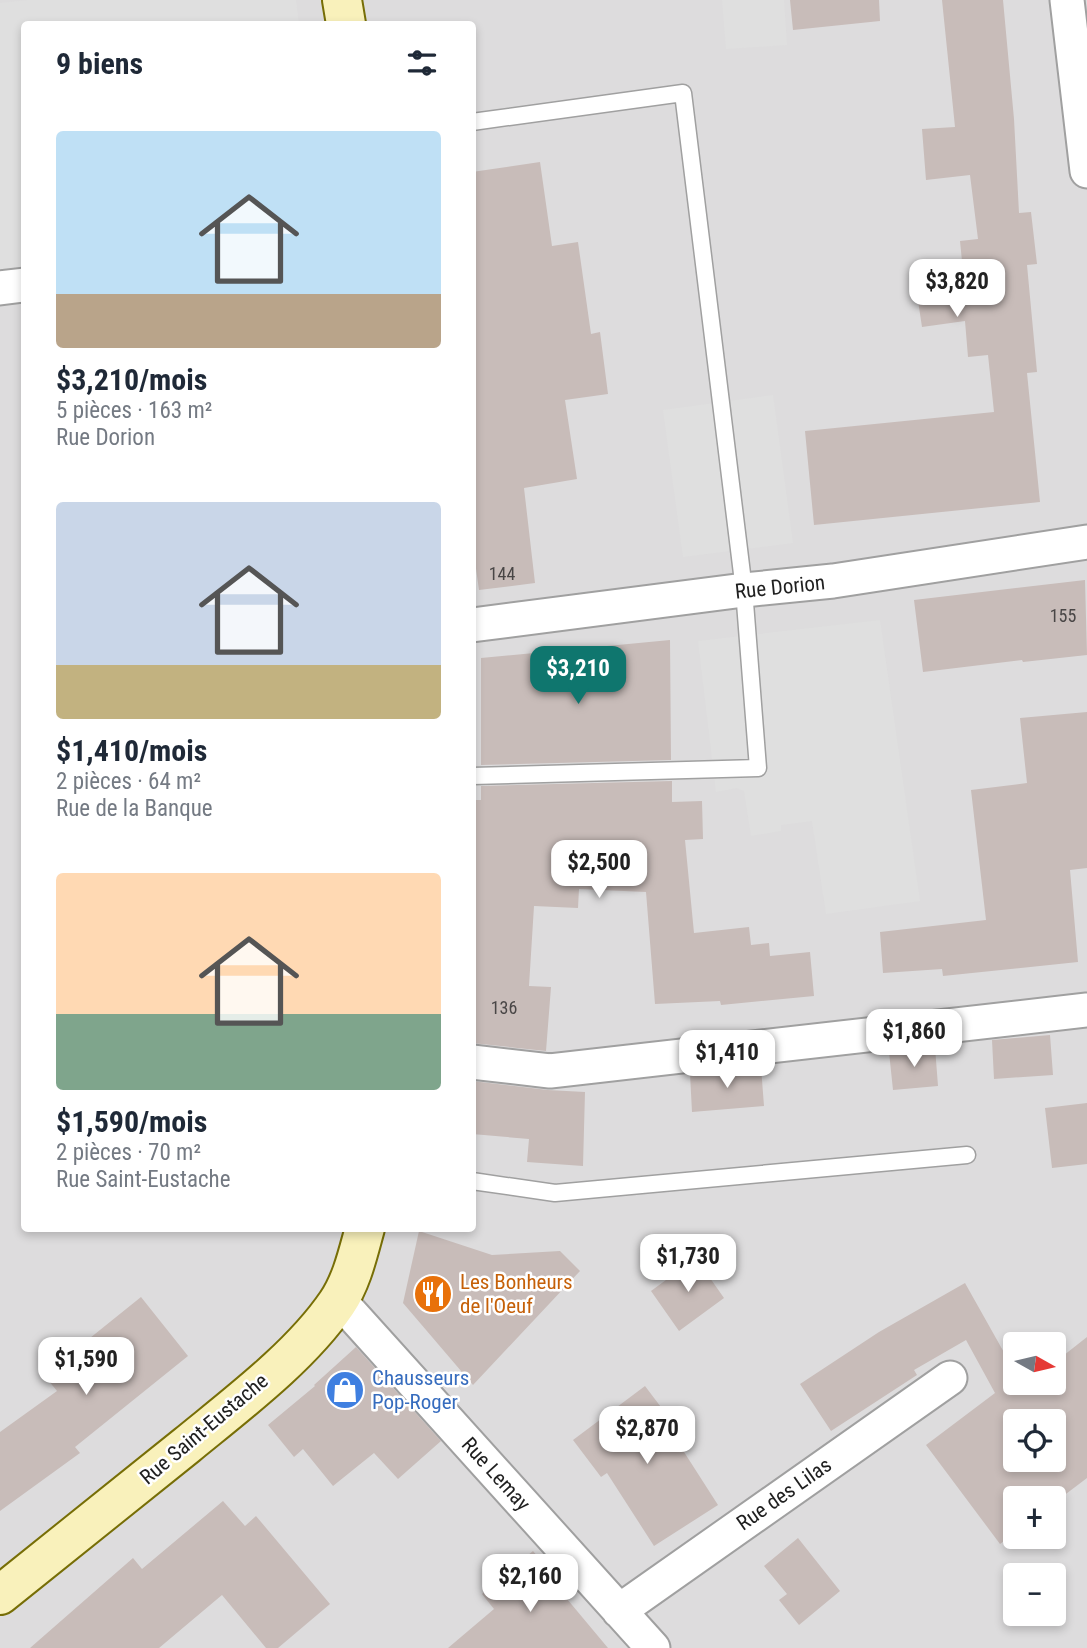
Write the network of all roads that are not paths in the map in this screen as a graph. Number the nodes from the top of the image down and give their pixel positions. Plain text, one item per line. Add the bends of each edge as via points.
1 (342, 0) edge
2 (1066, 0) edge
3 (345, 21) edge
4 (1081, 70) edge
5 (476, 121) edge
6 (1087, 171) edge
7 (21, 285) edge
8 (0, 288) edge
9 (1087, 542) edge
10 (744, 590) junction
11 (476, 624) edge
12 (476, 776) edge
13 (1087, 1010) edge
14 (476, 1062) edge
15 (967, 1155) dead end
16 (476, 1182) edge
17 (364, 1232) edge
18 (339, 1300) junction
19 (950, 1378) dead end
20 (0, 1595) edge
21 (618, 1611) junction
22 (653, 1648) edge

1 - 3 street
2 - 4 street
4 - 6 street
5 - 10 lane via 682,93
7 - 8 street
9 - 10 street, Rue Dorion
10 - 11 street, Rue Dorion
10 - 12 lane via 758,768
13 - 14 street via 550,1071
15 - 16 lane via 555,1193
17 - 18 street, Rue Saint-Eustache
18 - 20 street, Rue Saint-Eustache via 269,1376
18 - 21 street, Rue Lemay
19 - 21 street, Rue des Lilas
21 - 22 street, Rue Lemay

